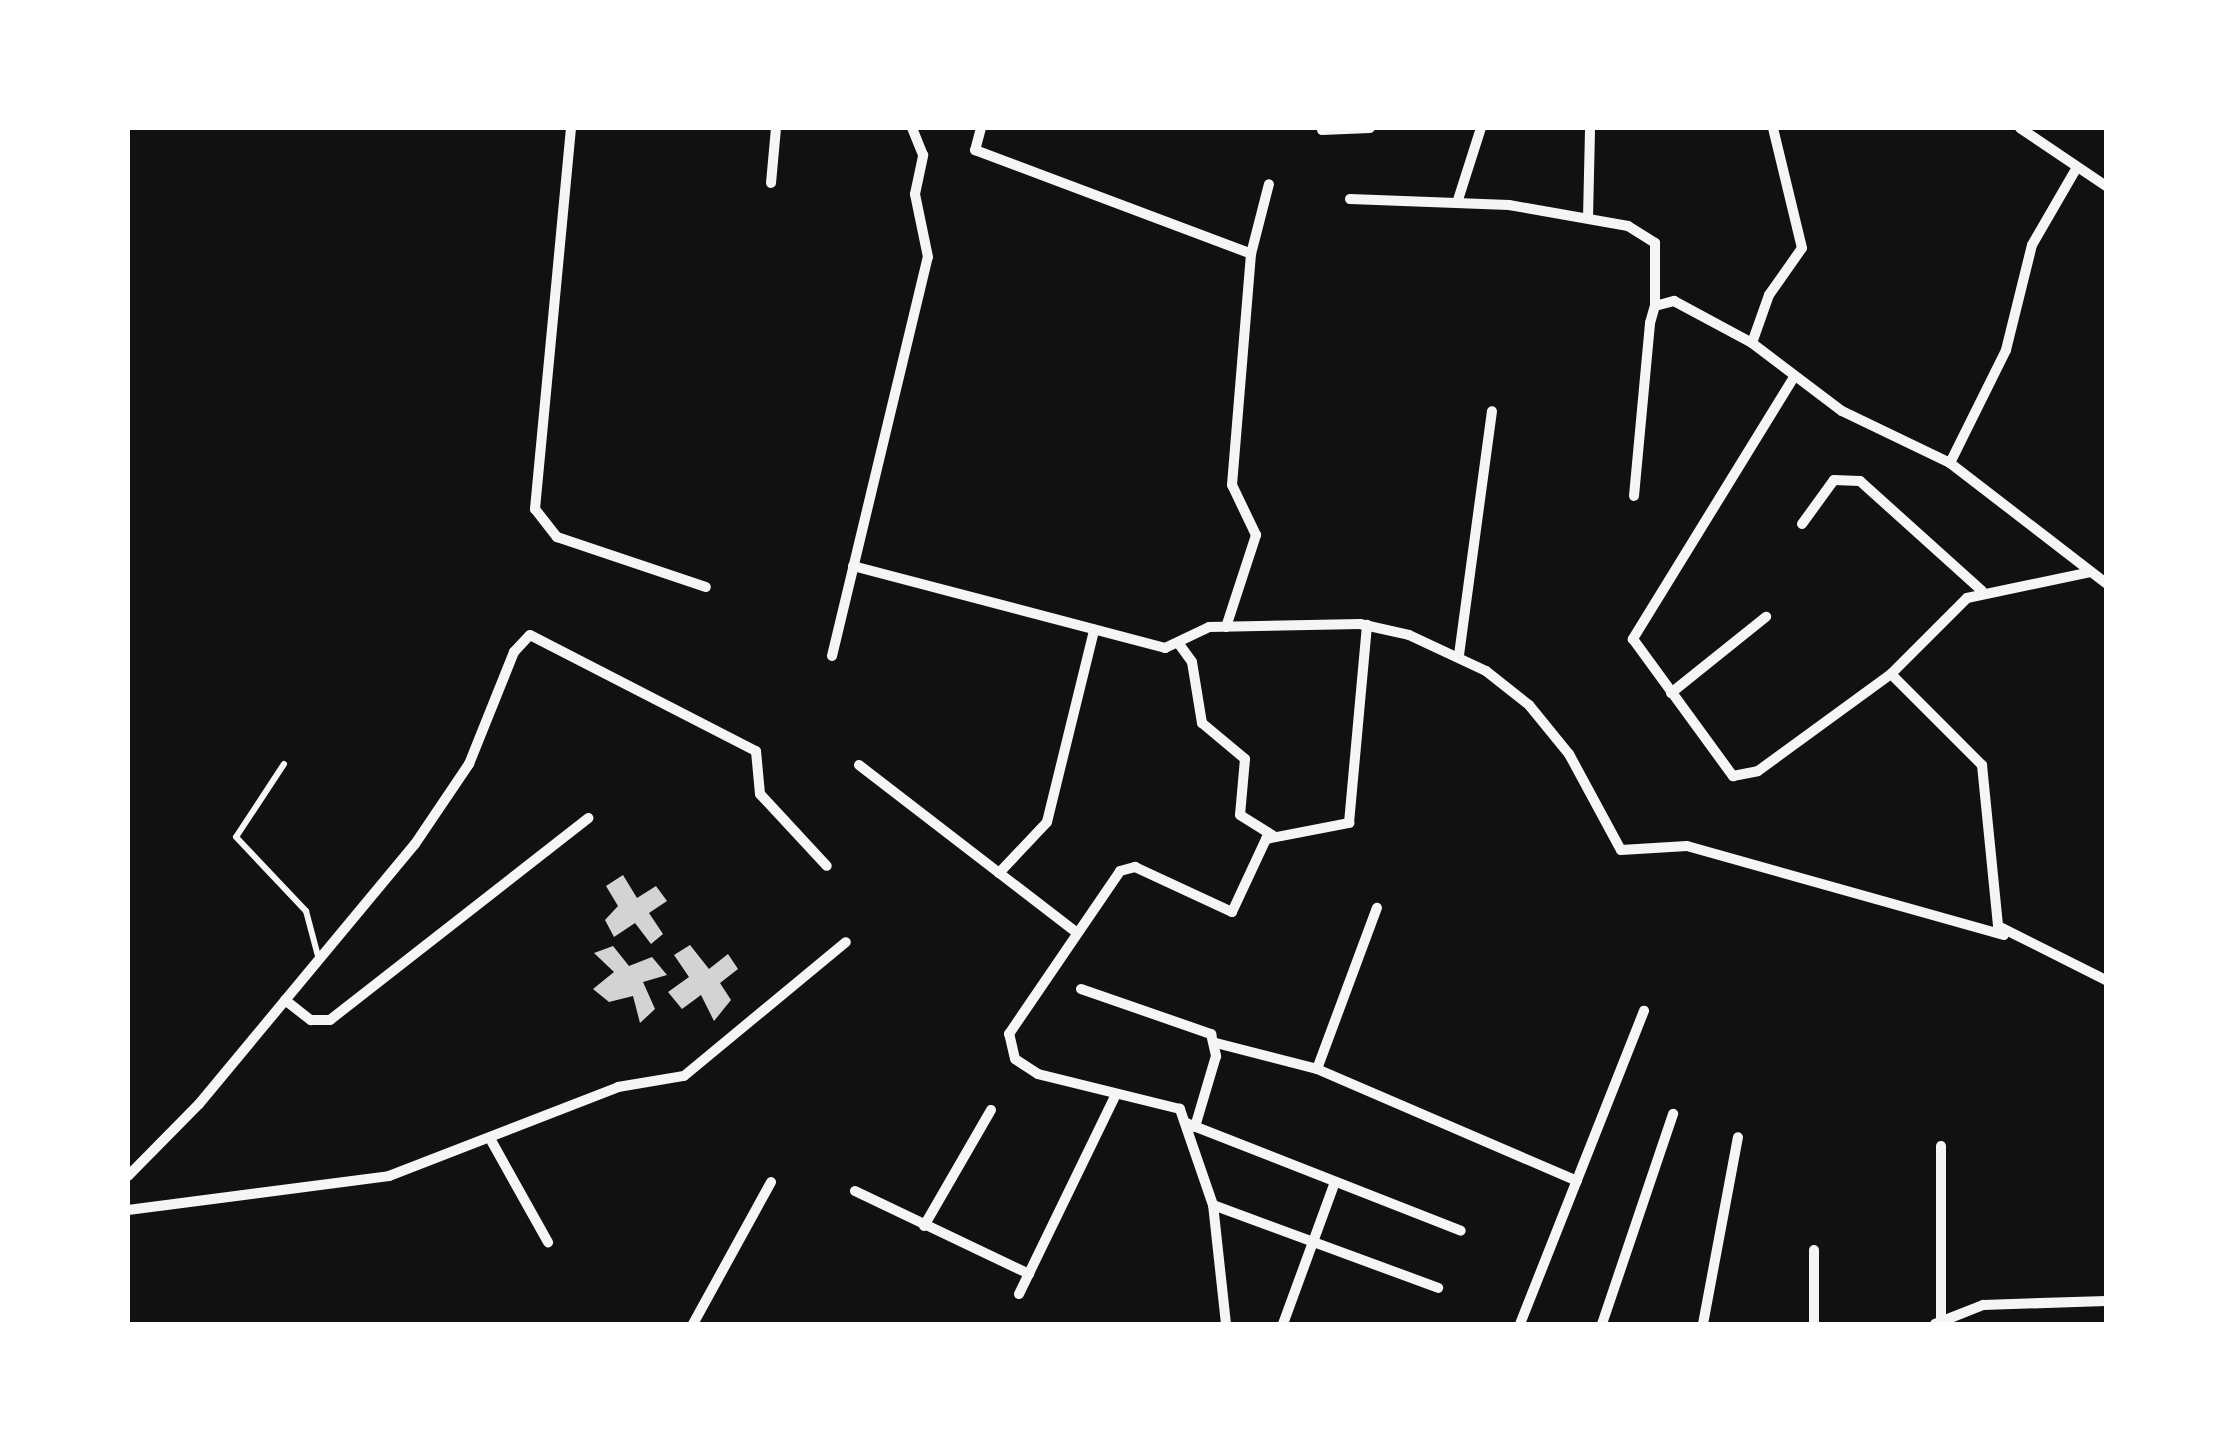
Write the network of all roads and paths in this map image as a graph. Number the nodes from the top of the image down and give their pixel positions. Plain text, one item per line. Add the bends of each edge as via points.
1 (571, 128) edge
2 (776, 128) edge
3 (912, 128) edge
4 (981, 128) edge
5 (1370, 128) edge
6 (1482, 128) edge
7 (1590, 128) edge
8 (1773, 128) edge
9 (2020, 128) edge
10 (1322, 130) edge
11 (2076, 169) junction
12 (771, 183) dead end
13 (1269, 184) dead end
14 (2106, 186) edge
15 (1350, 199) dead end
16 (1457, 203) junction
17 (1588, 218) junction
18 (1251, 254) junction
19 (1656, 306) junction
20 (1752, 343) junction
21 (1794, 377) junction
22 (1492, 411) dead end
23 (1950, 463) junction
24 (1634, 496) dead end
25 (1802, 524) dead end
26 (853, 566) junction
27 (2090, 572) junction
28 (2106, 584) edge
29 (706, 587) dead end
30 (1982, 591) junction
31 (1766, 617) dead end
32 (1226, 626) junction
33 (1367, 626) junction
34 (1094, 630) junction
35 (1179, 644) junction
36 (1459, 655) junction
37 (832, 656) dead end
38 (1892, 674) junction
39 (1671, 693) junction
40 (284, 764) dead end
41 (859, 765) dead end
42 (588, 818) dead end
43 (1275, 836) junction
44 (827, 866) dead end
45 (999, 873) junction
46 (1377, 908) dead end
47 (1077, 933) junction
48 (2004, 935) junction
49 (846, 942) dead end
50 (319, 960) junction
51 (2106, 980) edge
52 (1081, 989) dead end
53 (286, 1000) junction
54 (1644, 1011) dead end
55 (1216, 1043) junction
56 (1317, 1068) junction
57 (1114, 1098) junction
58 (991, 1110) dead end
59 (1672, 1114) dead end
60 (1191, 1125) junction
61 (1738, 1137) dead end
62 (492, 1142) junction
63 (1940, 1146) dead end
64 (128, 1176) edge
65 (1577, 1181) junction
66 (771, 1182) dead end
67 (1335, 1182) junction
68 (856, 1191) dead end
69 (1212, 1206) junction
70 (128, 1210) edge
71 (924, 1226) junction
72 (1461, 1232) dead end
73 (548, 1242) dead end
74 (1313, 1242) junction
75 (1814, 1250) dead end
76 (1028, 1274) junction
77 (1438, 1288) dead end
78 (1019, 1294) dead end
79 (2106, 1301) edge
80 (1938, 1322) edge
81 (693, 1324) edge
82 (1226, 1324) edge
83 (1283, 1324) edge
84 (1520, 1324) edge
85 (1602, 1324) edge
86 (1704, 1324) edge
87 (1814, 1324) edge

1 - 29 street via 534,509 556,536
2 - 12 street
3 - 26 street via 923,154 915,194 928,258
4 - 18 street via 975,150
5 - 10 street
6 - 16 street
7 - 17 street
8 - 20 street via 1802,248
9 - 11 street
11 - 14 street
11 - 23 street via 2032,245 2006,350
13 - 18 street
15 - 16 street
16 - 17 street
17 - 19 street via 1654,243
18 - 32 street via 1232,485 1256,535
19 - 20 street via 1690,306
19 - 24 street
20 - 21 street
21 - 23 street
21 - 39 street via 1633,638
22 - 36 street
23 - 27 street
25 - 30 street via 1834,480 1860,481
26 - 34 street
26 - 37 street
27 - 28 street
27 - 30 street
30 - 38 street
31 - 39 street
32 - 33 street
32 - 35 street via 1189,631
33 - 36 street
33 - 43 street via 1353,817
34 - 35 street
34 - 45 street via 1046,822
35 - 43 street via 1192,662 1202,723 1245,760 1240,814
36 - 48 street via 1546,722 1621,850 1687,846
38 - 39 street via 1744,776 1724,768
38 - 48 street via 1982,766 1992,898
40 - 50 lane via 236,837 306,910
41 - 45 street
42 - 53 street via 330,1020 311,1020
43 - 47 street via 1262,844 1232,912 1128,867
44 - 50 street via 760,794 756,750 530,635 454,788
45 - 47 street
46 - 56 street
47 - 57 street via 1017,1018 1010,1047 1038,1074
48 - 51 street
49 - 62 street via 684,1076 618,1087
50 - 53 street
52 - 55 street via 1204,1029
53 - 64 street
54 - 65 street
55 - 56 street
55 - 60 street
56 - 65 street
57 - 60 street via 1176,1104
57 - 76 street
58 - 71 street
59 - 85 street
60 - 67 street
60 - 69 street
61 - 86 street
62 - 70 street via 389,1176
62 - 73 street
63 - 80 street
65 - 84 street
66 - 81 street
67 - 72 street
67 - 74 street
68 - 71 street
69 - 74 street
69 - 82 street
71 - 76 street
74 - 77 street
74 - 83 street
75 - 87 street
76 - 78 street
79 - 80 street via 1983,1304

